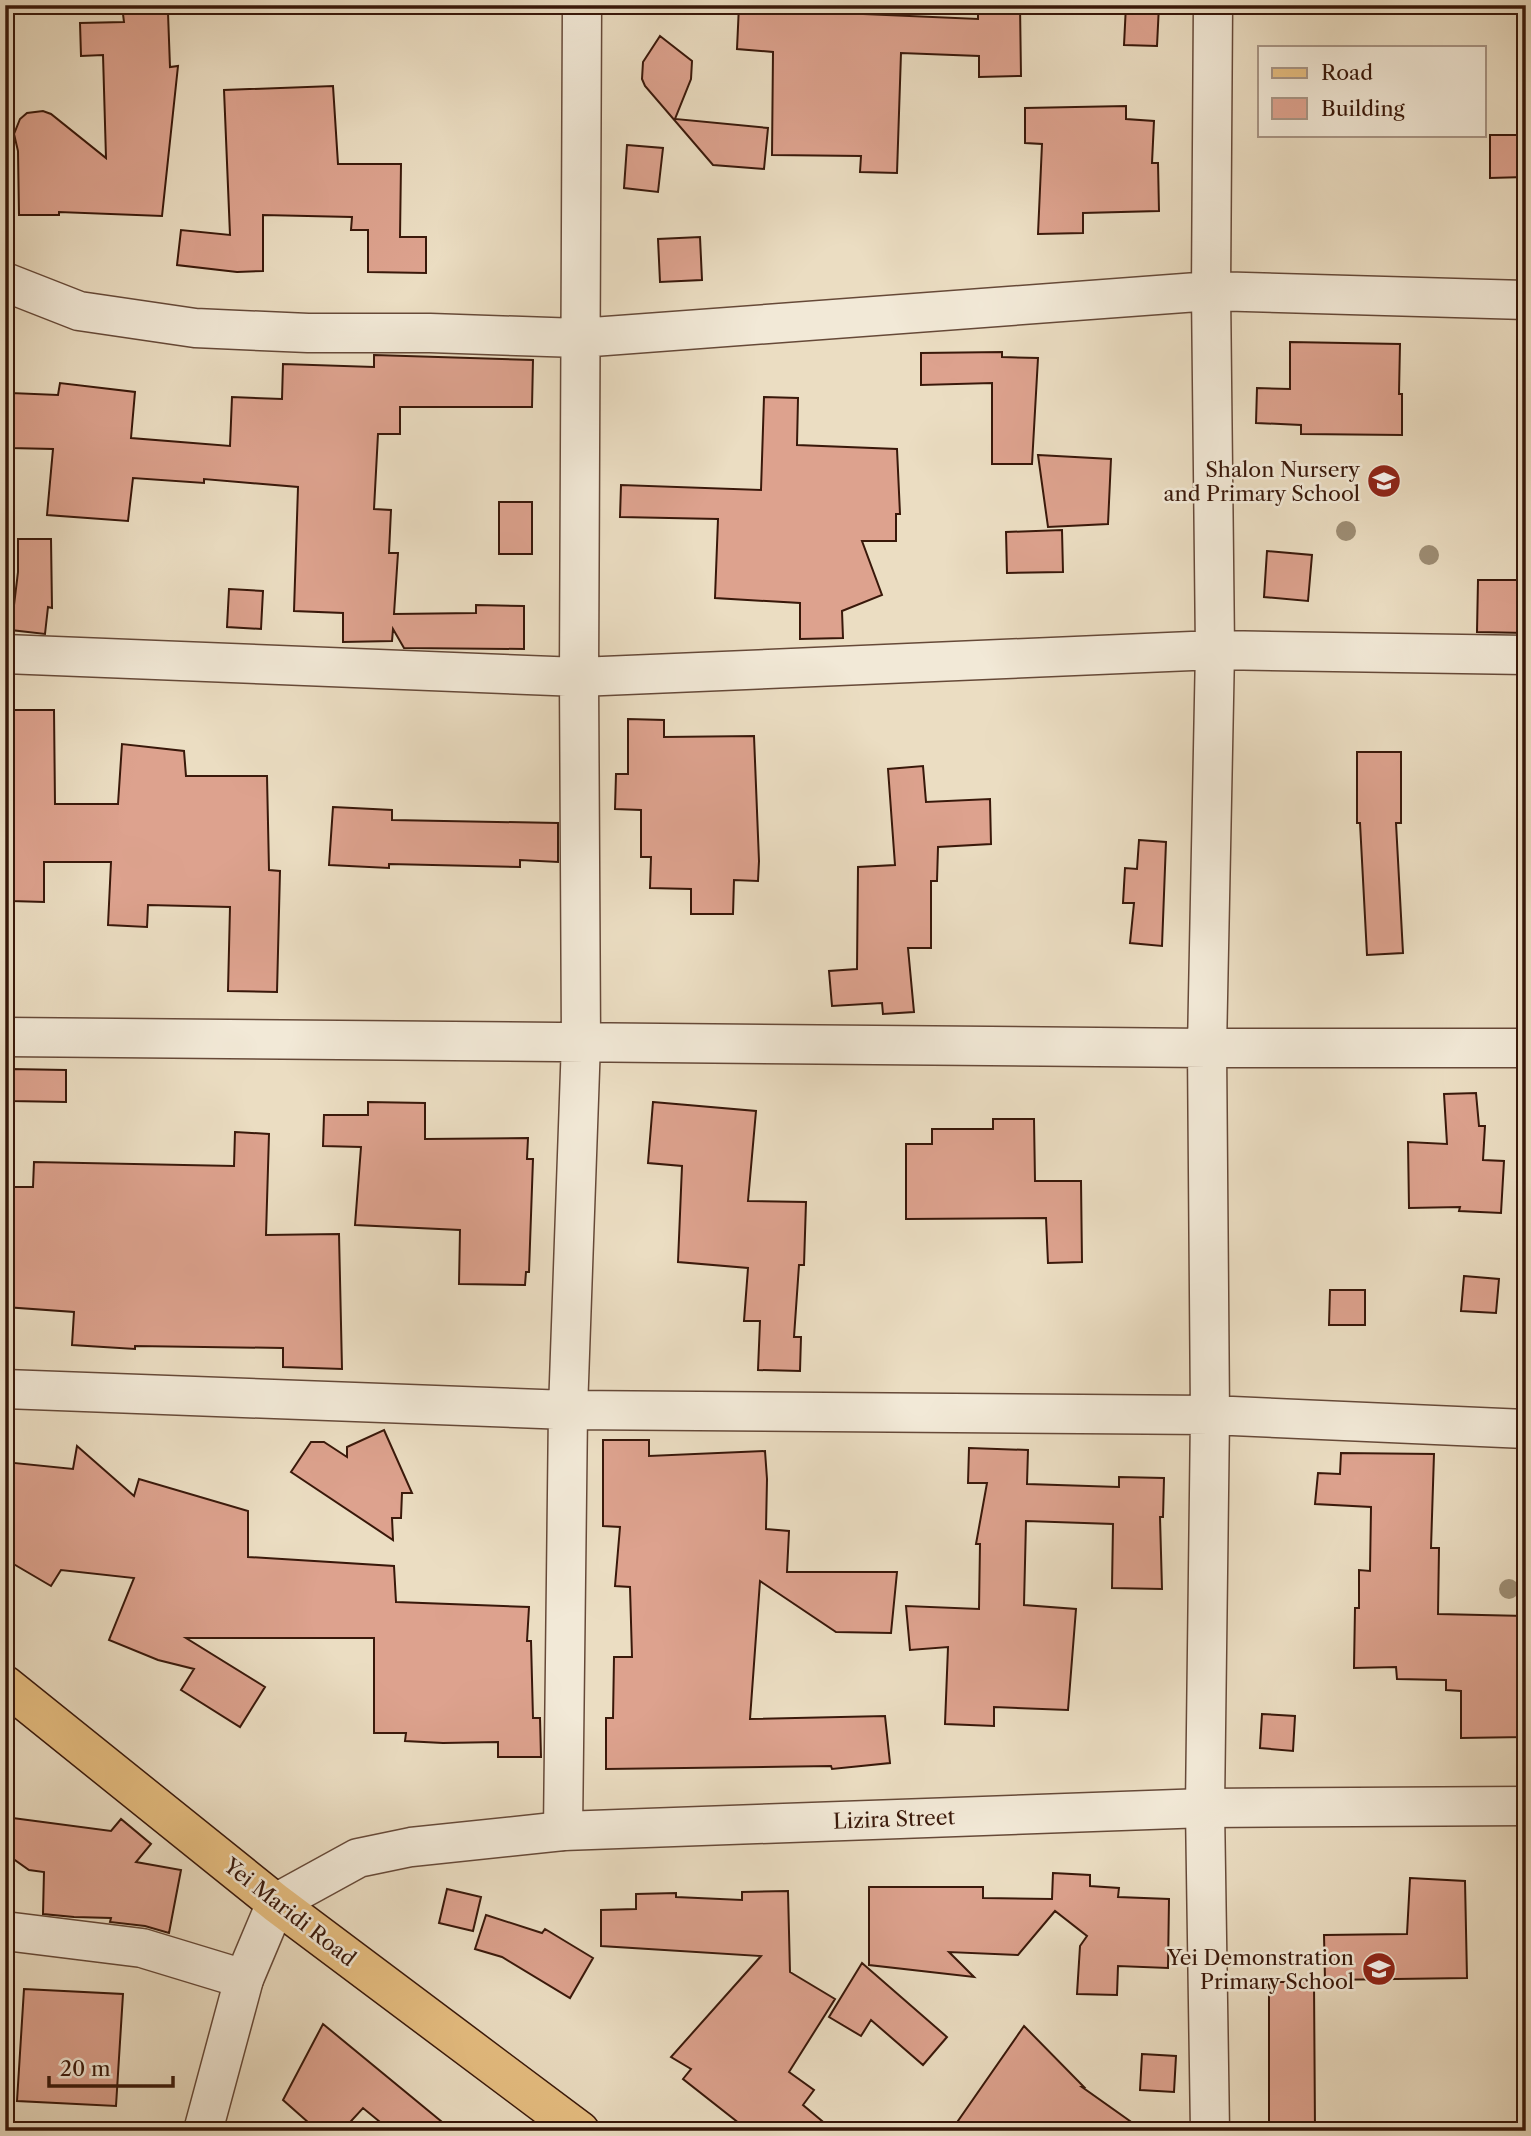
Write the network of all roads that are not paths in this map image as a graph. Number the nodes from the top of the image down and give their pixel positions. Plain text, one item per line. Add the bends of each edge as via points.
1 (582, 5) edge
2 (1213, 5) edge
3 (5, 282) edge
4 (1211, 291) junction
5 (1526, 300) edge
6 (579, 338) junction
7 (1215, 650) junction
8 (5, 654) edge
9 (1526, 655) edge
10 (579, 677) junction
11 (5, 1037) edge
12 (581, 1042) junction
13 (1207, 1048) junction
14 (1526, 1048) edge
15 (5, 1389) edge
16 (568, 1409) junction
17 (1210, 1415) junction
18 (1526, 1429) edge
19 (5, 1685) edge
20 (1526, 1806) edge
21 (1205, 1808) junction
22 (563, 1830) junction
23 (276, 1903) junction
24 (5, 1931) edge
25 (244, 1979) junction
26 (203, 2131) edge
27 (580, 2131) edge
28 (1210, 2131) edge

1 - 6 street
2 - 4 street
3 - 6 street via 79,311 195,328
4 - 5 street
4 - 6 street
4 - 7 street
6 - 10 street
7 - 9 street
7 - 10 street
7 - 13 street
8 - 10 street
10 - 12 street
11 - 12 street
12 - 13 street
12 - 16 street
13 - 14 street
13 - 17 street
15 - 16 street
16 - 17 street
16 - 22 street
17 - 18 street
17 - 21 street
19 - 23 main road, Yei Maridi Road
20 - 21 street, Lizira Street
21 - 22 street, Lizira Street
21 - 28 street
22 - 23 street, Lizira Street via 411,1847 358,1858
23 - 25 street
23 - 27 main road, Yei Maridi Road
24 - 25 street via 142,1948
25 - 26 street

